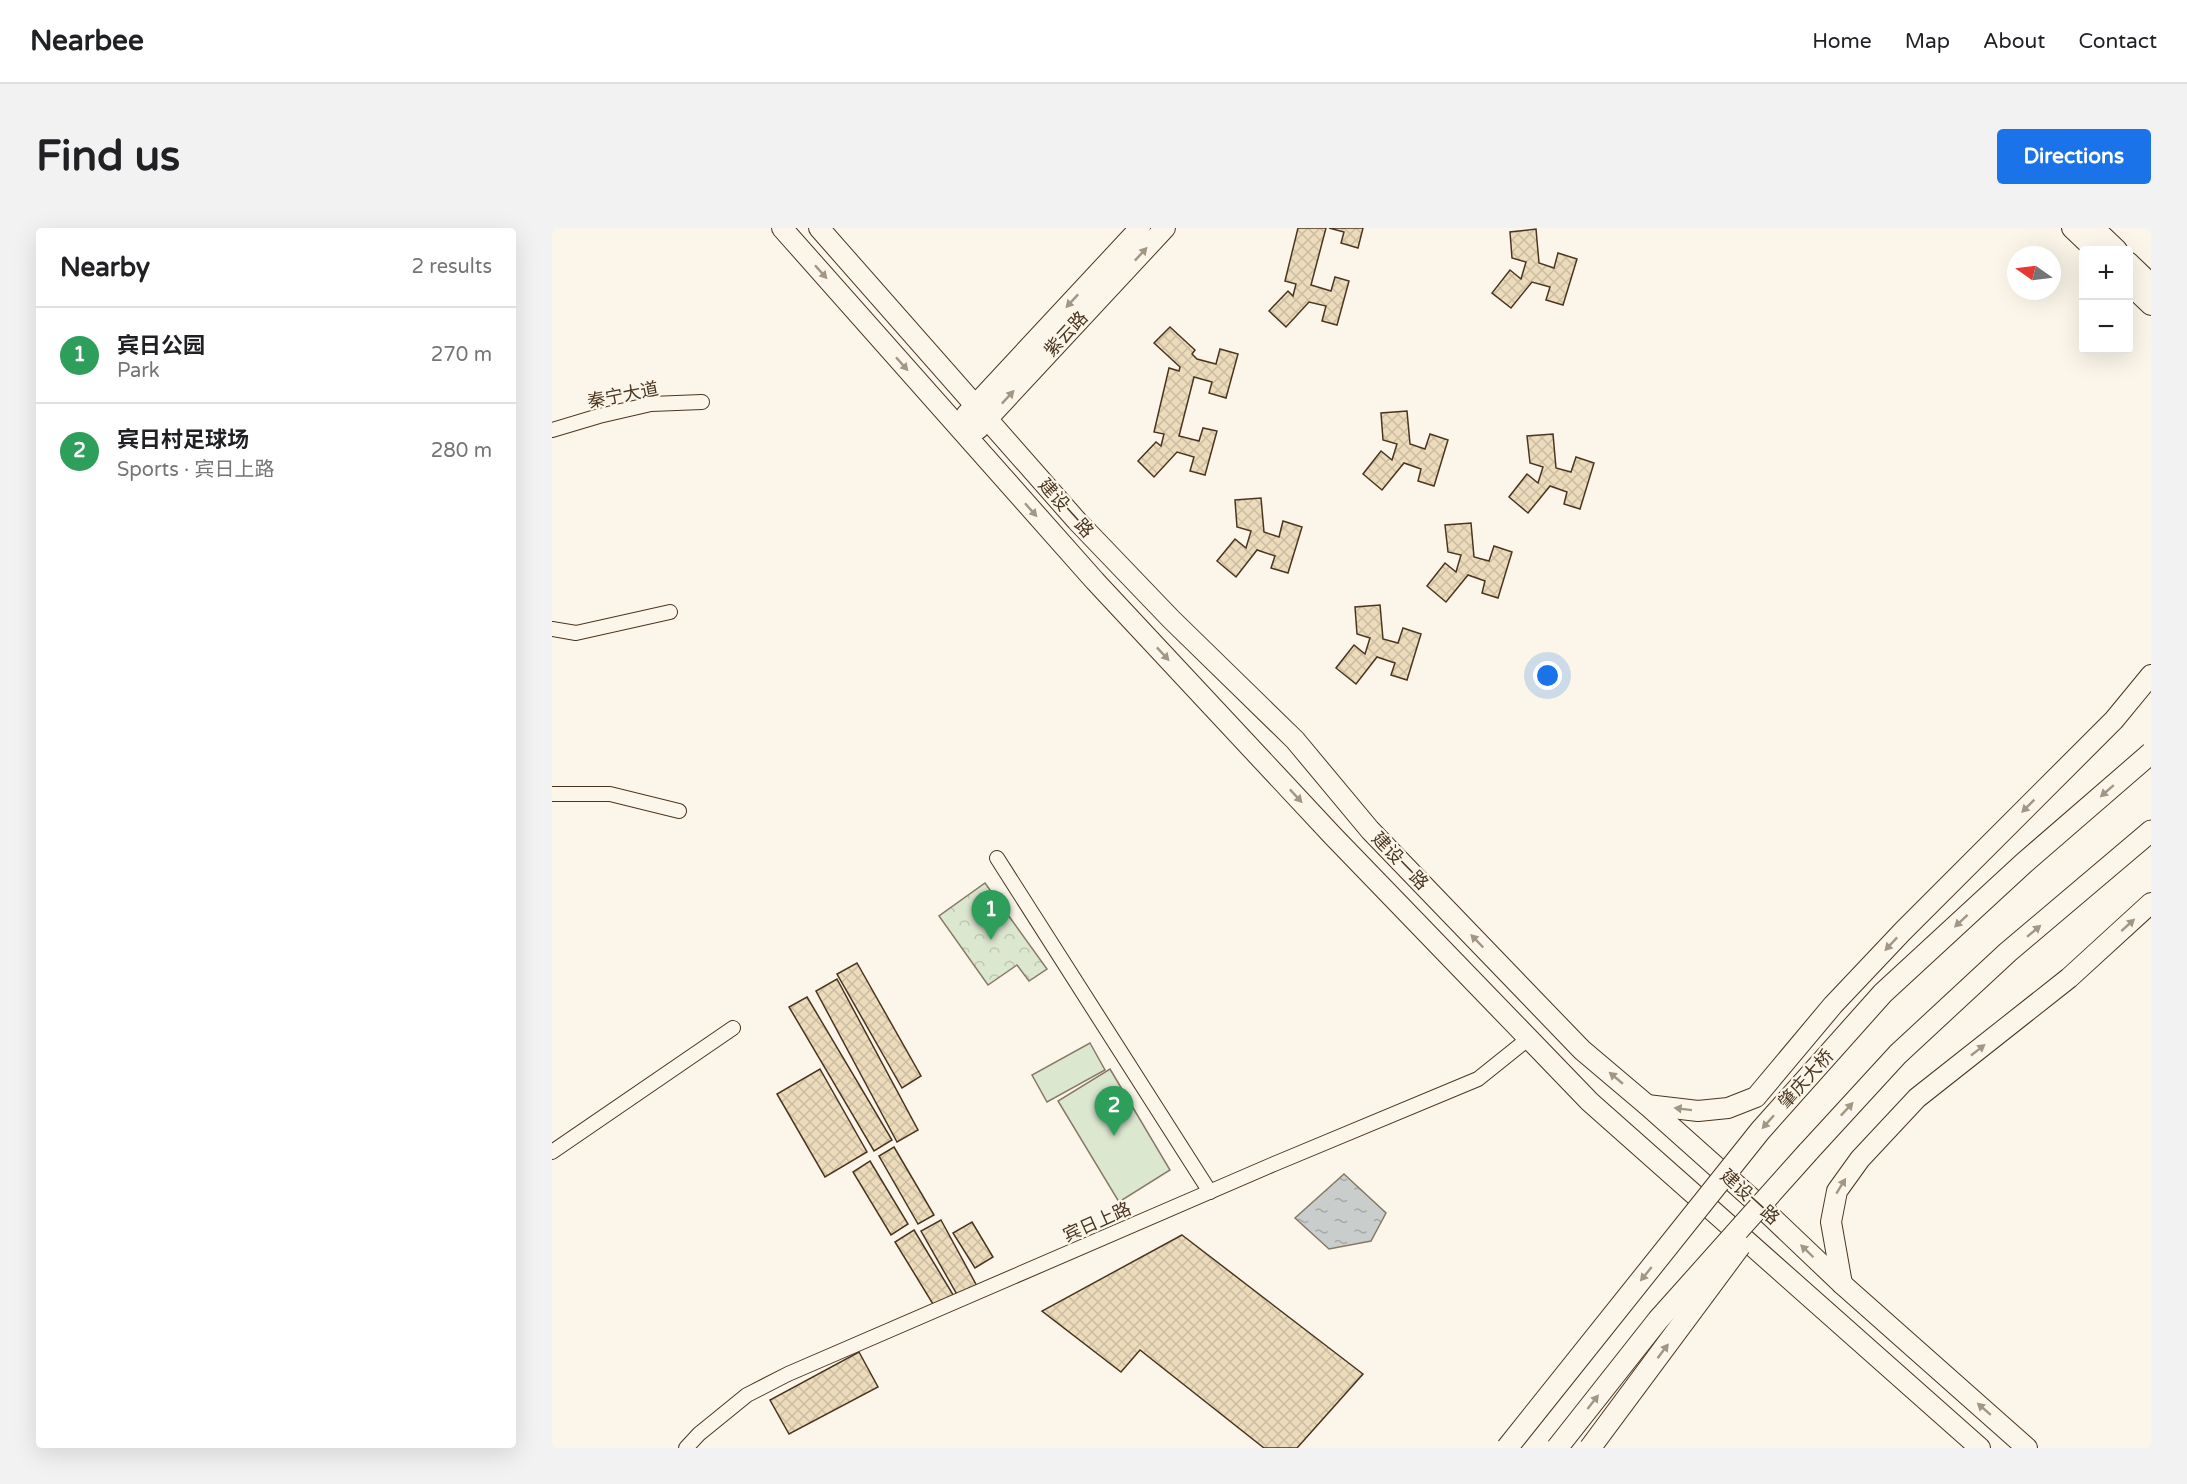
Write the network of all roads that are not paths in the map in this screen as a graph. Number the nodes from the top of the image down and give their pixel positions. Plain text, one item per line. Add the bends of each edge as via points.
1 (782, 228) edge
2 (819, 228) edge
3 (1140, 228) edge
4 (1165, 228) edge
5 (2072, 228) edge
6 (2094, 228) edge
7 (2091, 246) edge
8 (2113, 246) edge
9 (2133, 267) edge
10 (2151, 284) edge
11 (2133, 288) edge
12 (885, 303) junction
13 (2151, 305) edge
14 (864, 320) junction
15 (702, 402) dead end
16 (981, 412) junction
17 (552, 430) edge
18 (962, 432) junction
19 (670, 612) dead end
20 (552, 630) edge
21 (2151, 675) edge
22 (2151, 696) edge
23 (2114, 720) junction
24 (2151, 753) edge
25 (552, 794) edge
26 (679, 811) dead end
27 (2151, 831) edge
28 (997, 858) dead end
29 (2151, 903) edge
30 (733, 1028) dead end
31 (1528, 1038) junction
32 (1647, 1104) junction
33 (552, 1152) edge
34 (1808, 1152) junction
35 (1210, 1192) junction
36 (1842, 1284) junction
37 (686, 1448) edge
38 (1507, 1448) edge
39 (1557, 1448) edge
40 (1590, 1448) edge
41 (1980, 1448) edge
42 (2027, 1448) edge

1 -> 14 main road, 建设一路
2 - 12 main road, 建设一路
3 -> 16 main road, 紫云路
16 -> 4 main road, 紫云路
5 - 7 main road
6 - 8 main road
9 - 10 main road
11 - 13 main road
12 - 14 main road
12 - 16 main road, 建设一路
14 -> 18 main road, 建设一路
15 - 17 street, 秦宁大道 via 651,404
16 - 18 main road, 紫云路
32 -> 16 main road, 建设一路 via 1582,1050 1370,830 1295,740 1077,521
18 -> 31 main road, 建设一路 via 1095,581
19 - 20 street via 576,633
21 - 23 main road
22 - 23 main road
23 -> 32 main road via 1903,931 1833,1005 1756,1097 1728,1108 1698,1111
24 -> 38 main road, 肇庆大桥, bridge via 1882,993 1760,1131
25 - 26 street via 610,794
34 -> 27 main road via 1898,1054 2008,952
28 - 35 street
36 -> 29 main road via 1831,1222 1837,1191 1860,1158 1917,1098 2069,978
30 - 33 street
31 - 35 street, 宾日上路 via 1478,1079
31 - 41 main road, 建设一路 via 1590,1102
36 -> 32 main road, 建设一路
39 -> 34 main road, bridge via 1658,1320
40 -> 34 main road, bridge
35 - 37 street, 宾日上路 via 788,1374 747,1395
42 -> 36 main road, 建设一路

